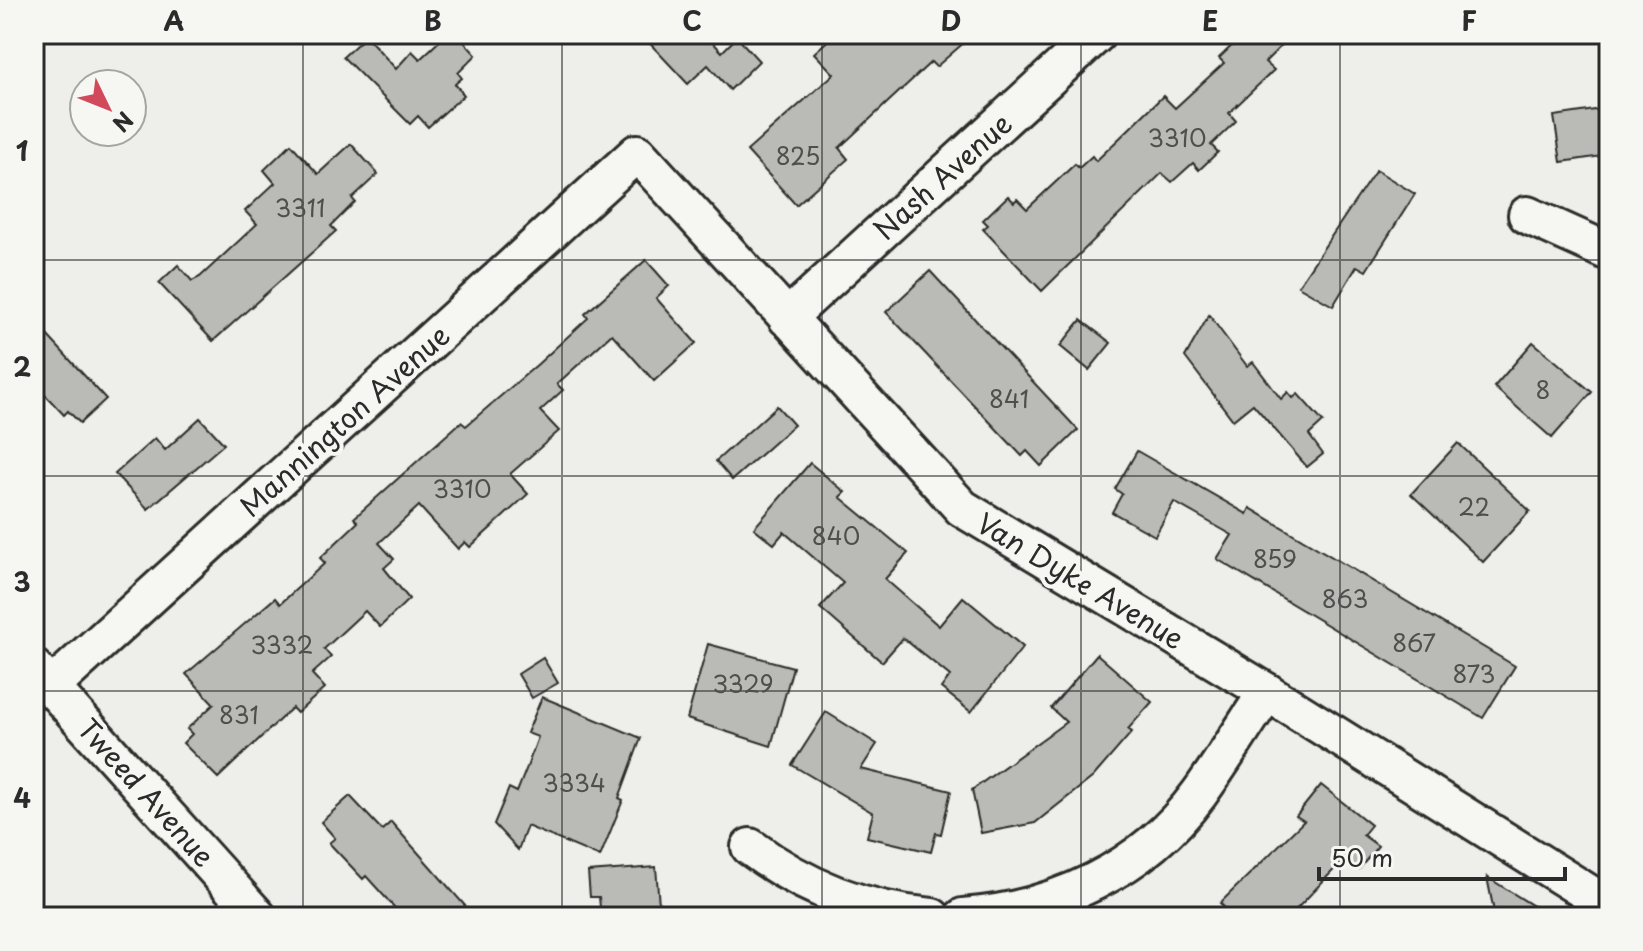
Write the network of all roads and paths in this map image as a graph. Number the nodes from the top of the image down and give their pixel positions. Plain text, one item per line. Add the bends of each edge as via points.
1 (1097, 34) edge
2 (637, 153) joint
3 (1527, 215) dead end
4 (1609, 252) edge
5 (787, 318) junction
6 (43, 678) edge
7 (1267, 692) junction
8 (750, 847) dead end
9 (1609, 906) edge
10 (258, 917) edge
11 (932, 917) edge
12 (963, 917) edge

1 - 5 street, Nash Avenue
2 - 5 street, Van Dyke Avenue
2 - 6 street, Mannington Avenue
3 - 4 street
5 - 7 street, Van Dyke Avenue via 962,508
6 - 10 street, Tweed Avenue
7 - 9 street, Van Dyke Avenue
7 - 12 street via 1198,796 1120,868 1037,905
8 - 11 street via 814,888 857,904

